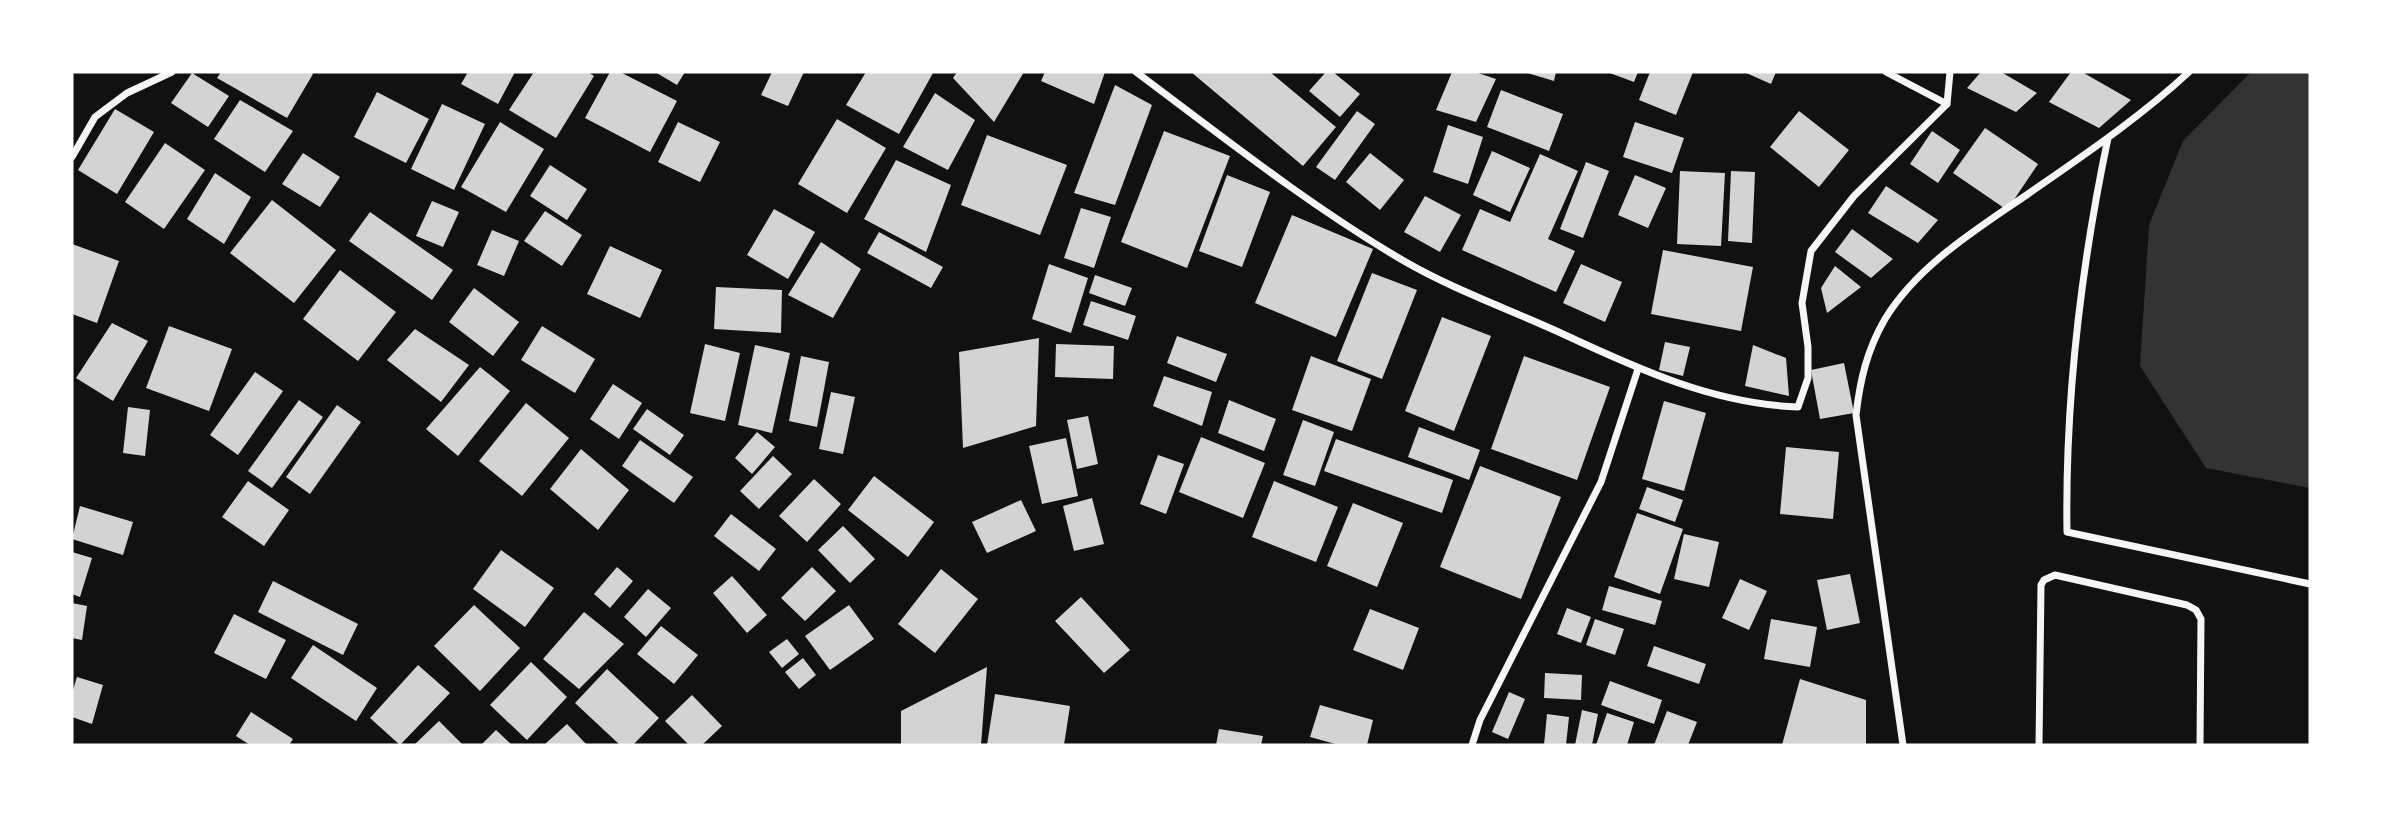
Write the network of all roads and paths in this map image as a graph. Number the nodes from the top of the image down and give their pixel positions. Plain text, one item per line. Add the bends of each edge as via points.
1 (172, 72) edge
2 (1136, 72) edge
3 (1886, 72) edge
4 (1950, 72) edge
5 (2189, 72) edge
6 (1947, 104) junction
7 (2108, 138) junction
8 (72, 157) edge
9 (1638, 369) junction
10 (2310, 584) edge
11 (1472, 745) edge
12 (1903, 745) edge
13 (2039, 745) edge
14 (2200, 745) edge

1 - 8 street via 127,93 95,117
2 - 9 street via 1282,180 1405,261
3 - 6 street
4 - 6 street
5 - 7 street via 2148,110
6 - 9 street via 1854,196 1811,251 1802,303 1808,378 1798,408 1731,400
7 - 10 street via 2089,231 2079,313 2067,532
7 - 12 street via 1962,239 1917,280 1886,317 1861,370 1856,415
9 - 11 street via 1601,482 1480,720
13 - 14 street via 2041,585 2055,575 2196,610 2201,619

